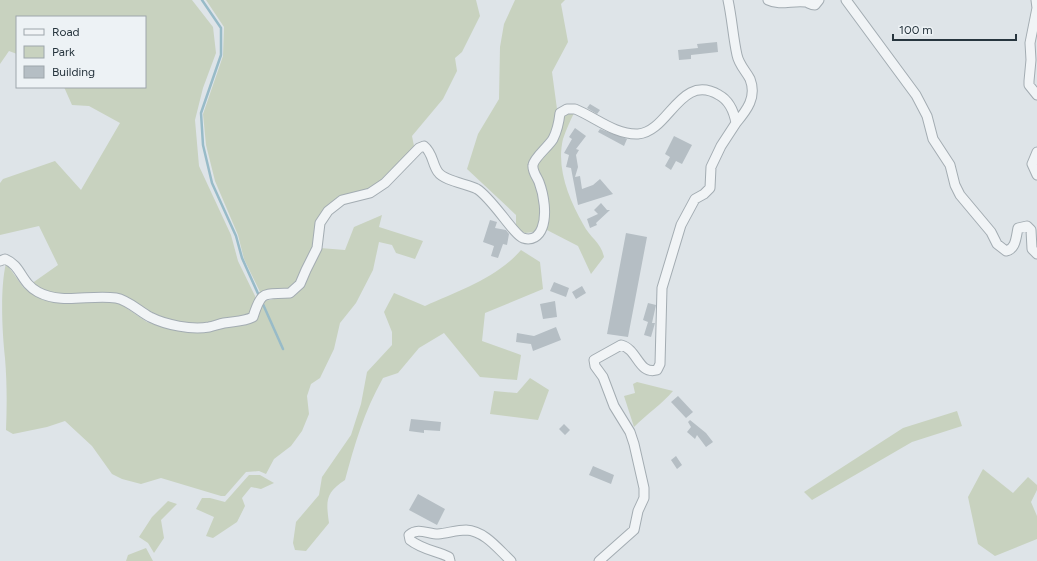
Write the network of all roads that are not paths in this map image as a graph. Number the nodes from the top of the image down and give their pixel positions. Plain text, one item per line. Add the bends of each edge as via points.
1 (728, 0) edge
2 (768, 0) edge
3 (819, 0) edge
4 (846, 0) edge
5 (1036, 0) edge
6 (1037, 95) edge
7 (736, 123) junction
8 (1037, 152) edge
9 (1037, 175) edge
10 (1037, 254) edge
11 (0, 261) edge
12 (450, 561) edge
13 (511, 561) edge
14 (599, 561) edge

1 - 7 street via 737,55 750,79 753,97
2 - 3 street via 773,3 805,2 811,5 815,5
4 - 10 street via 916,94 927,116 933,139 946,156 955,185 968,206 1006,251 1013,246 1018,228 1027,226 1031,230 1032,249
5 - 6 street via 1037,8 1030,43 1029,81
7 - 11 street via 730,105 724,98 704,89 692,91 658,123 638,134 618,131 575,109 567,109 560,113 553,139 547,149 534,160 532,166 542,192 543,214 543,226 539,234 532,239 522,238 514,231 498,209 477,189 438,172 430,151 424,146 419,148 385,183 370,193 342,200 328,211 320,223 317,248 300,284 290,293 272,292 265,295 259,301 253,317 246,321 192,328 160,322 119,298 50,297 25,283 14,263 5,259
7 - 14 street via 713,162 710,188 695,199 681,225 662,288 660,364 657,370 647,370 633,351 621,345 594,360 614,406 630,432 644,488 644,498 634,530
8 - 9 street via 1032,164
12 - 13 street via 449,557 414,544 409,535 418,531 438,534 476,531 484,535

